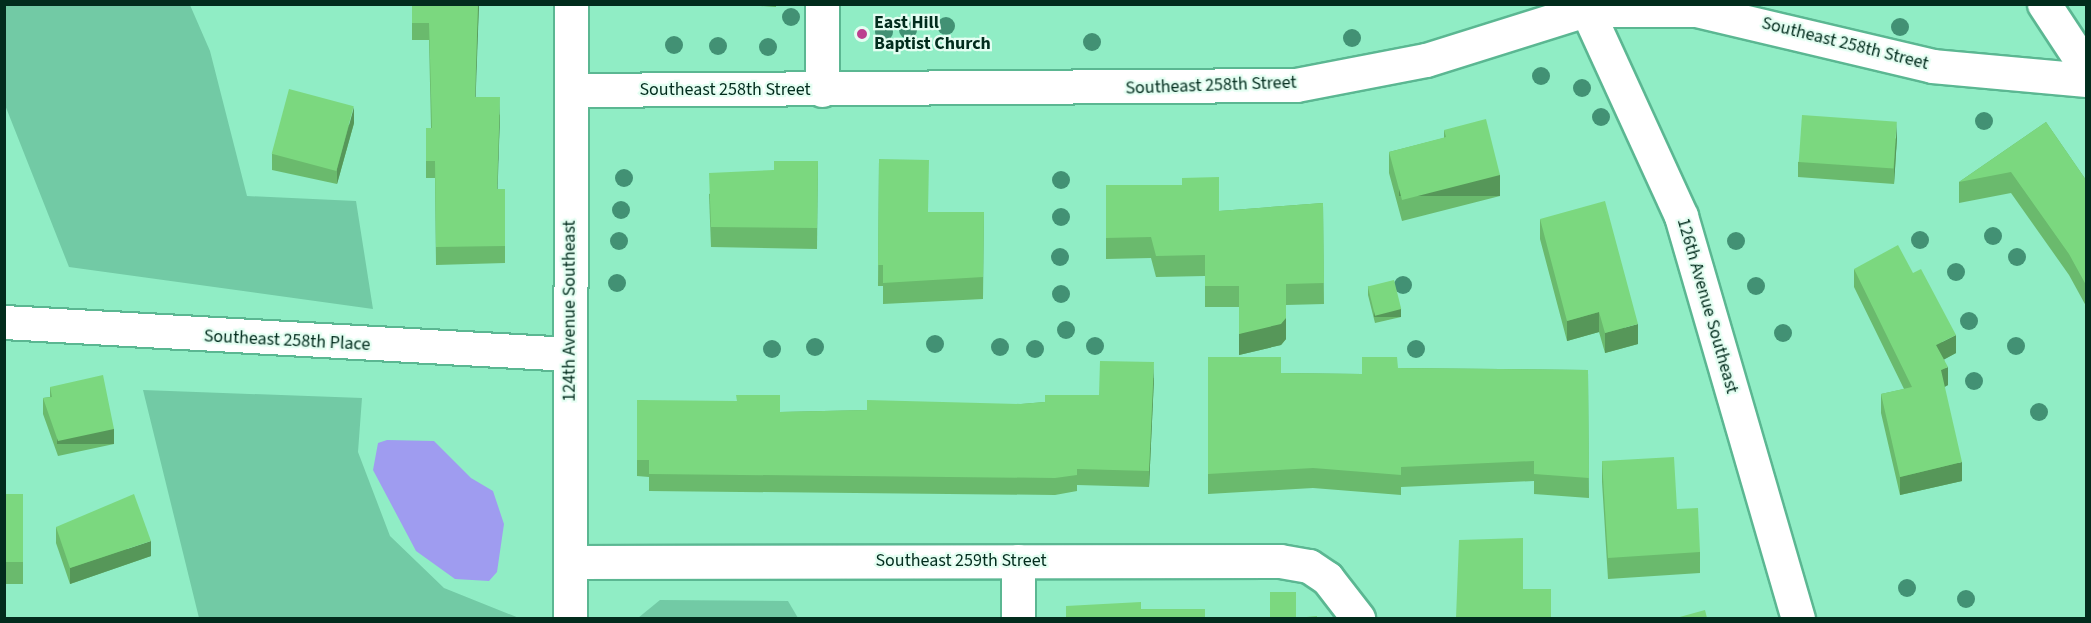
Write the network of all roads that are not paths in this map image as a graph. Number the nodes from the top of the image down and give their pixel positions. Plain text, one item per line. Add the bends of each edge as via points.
1 (571, 4) edge
2 (822, 4) edge
3 (2044, 4) edge
4 (1585, 7) edge
5 (2086, 68) edge
6 (2086, 80) edge
7 (571, 90) junction
8 (822, 90) junction
9 (4, 322) edge
10 (570, 354) junction
11 (1018, 561) junction
12 (570, 562) junction
13 (1350, 606) edge
14 (570, 618) edge
15 (1018, 618) edge
16 (1798, 618) edge

1 - 7 street, 124th Avenue Southeast
2 - 8 street
3 - 5 street
4 - 6 street, Southeast 258th Street via 1696,10 1932,66
4 - 8 street, Southeast 258th Street via 1426,60 1296,85
4 - 16 street, 126th Avenue Southeast via 1681,216
7 - 8 street, Southeast 258th Street
7 - 10 street, 124th Avenue Southeast
9 - 10 street, Southeast 258th Place
10 - 12 street, 124th Avenue Southeast
11 - 12 street, Southeast 259th Street
11 - 13 street, Southeast 259th Street via 1280,561 1309,566
11 - 15 street
12 - 14 street, 124th Avenue Southeast

